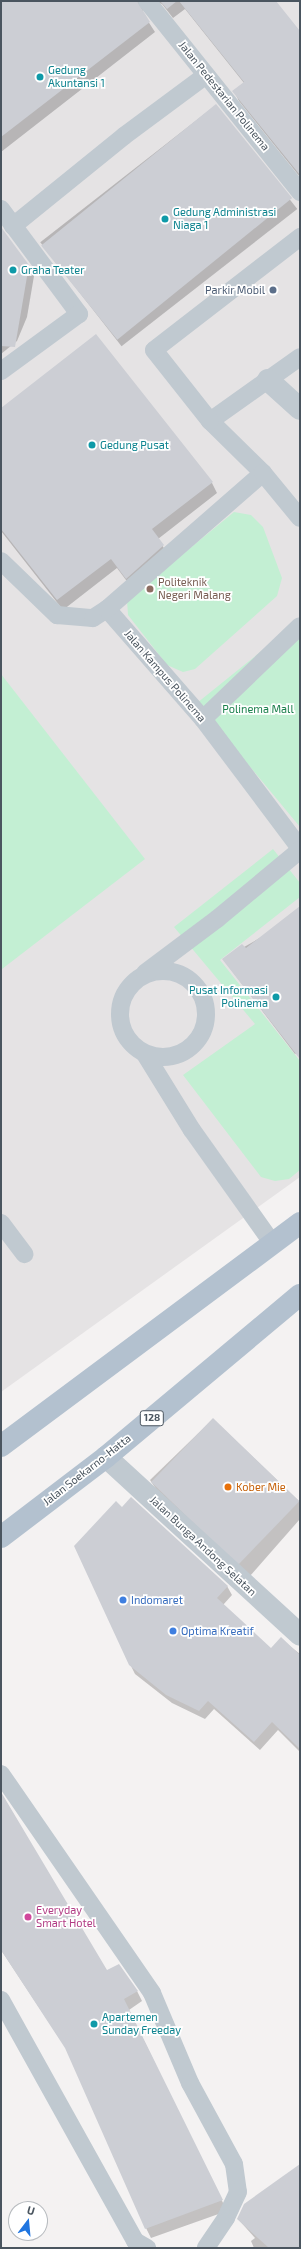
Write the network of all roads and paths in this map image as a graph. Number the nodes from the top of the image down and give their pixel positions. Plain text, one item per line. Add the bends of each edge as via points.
1 (147, 1) edge
2 (206, 75) junction
3 (300, 192) edge
4 (1, 209) edge
5 (13, 226) junction
6 (300, 237) edge
7 (300, 357) edge
8 (1, 371) edge
9 (268, 380) junction
10 (300, 409) edge
11 (210, 421) junction
12 (264, 473) junction
13 (300, 518) edge
14 (1, 561) edge
15 (107, 609) junction
16 (300, 626) edge
17 (203, 718) junction
18 (300, 849) edge
19 (142, 976) junction
20 (145, 1054) junction
21 (300, 1222) edge
22 (1, 1223) edge
23 (273, 1244) junction
24 (24, 1254) dead end
25 (300, 1295) edge
26 (1, 1446) edge
27 (106, 1456) junction
28 (1, 1537) edge
29 (300, 1636) edge
30 (1, 1774) edge
31 (1, 2000) edge
32 (147, 2248) edge
33 (206, 2248) edge

1 - 2 lane, Jalan Pedestarian Polinema
2 - 3 lane, Jalan Pedestarian Polinema
2 - 5 lane via 124,136
4 - 5 lane
5 - 8 lane via 79,314
6 - 11 lane via 154,350
7 - 9 lane
9 - 10 street
9 - 11 lane
11 - 12 lane
12 - 13 lane
12 - 15 lane
14 - 15 lane via 57,615 93,618
15 - 17 lane, Jalan Kampus Polinema
16 - 17 lane
17 - 18 lane, Jalan Kampus Polinema
18 - 19 lane via 218,920
19 - 20 lane via 123,996 119,1023 125,1036
19 - 20 lane via 155,971 182,975 203,996 207,1011 205,1026 188,1050 168,1057
20 - 23 lane via 192,1130
21 - 23 main road
22 - 24 lane
23 - 26 main road
25 - 27 main road, Jalan Soekarno-Hatta / 128
27 - 28 main road, Jalan Soekarno-Hatta / 128
27 - 29 street, Jalan Bunga Andong Selatan
30 - 33 lane via 152,1993 190,2083 234,2164 238,2192 226,2218
31 - 32 lane via 135,2241

